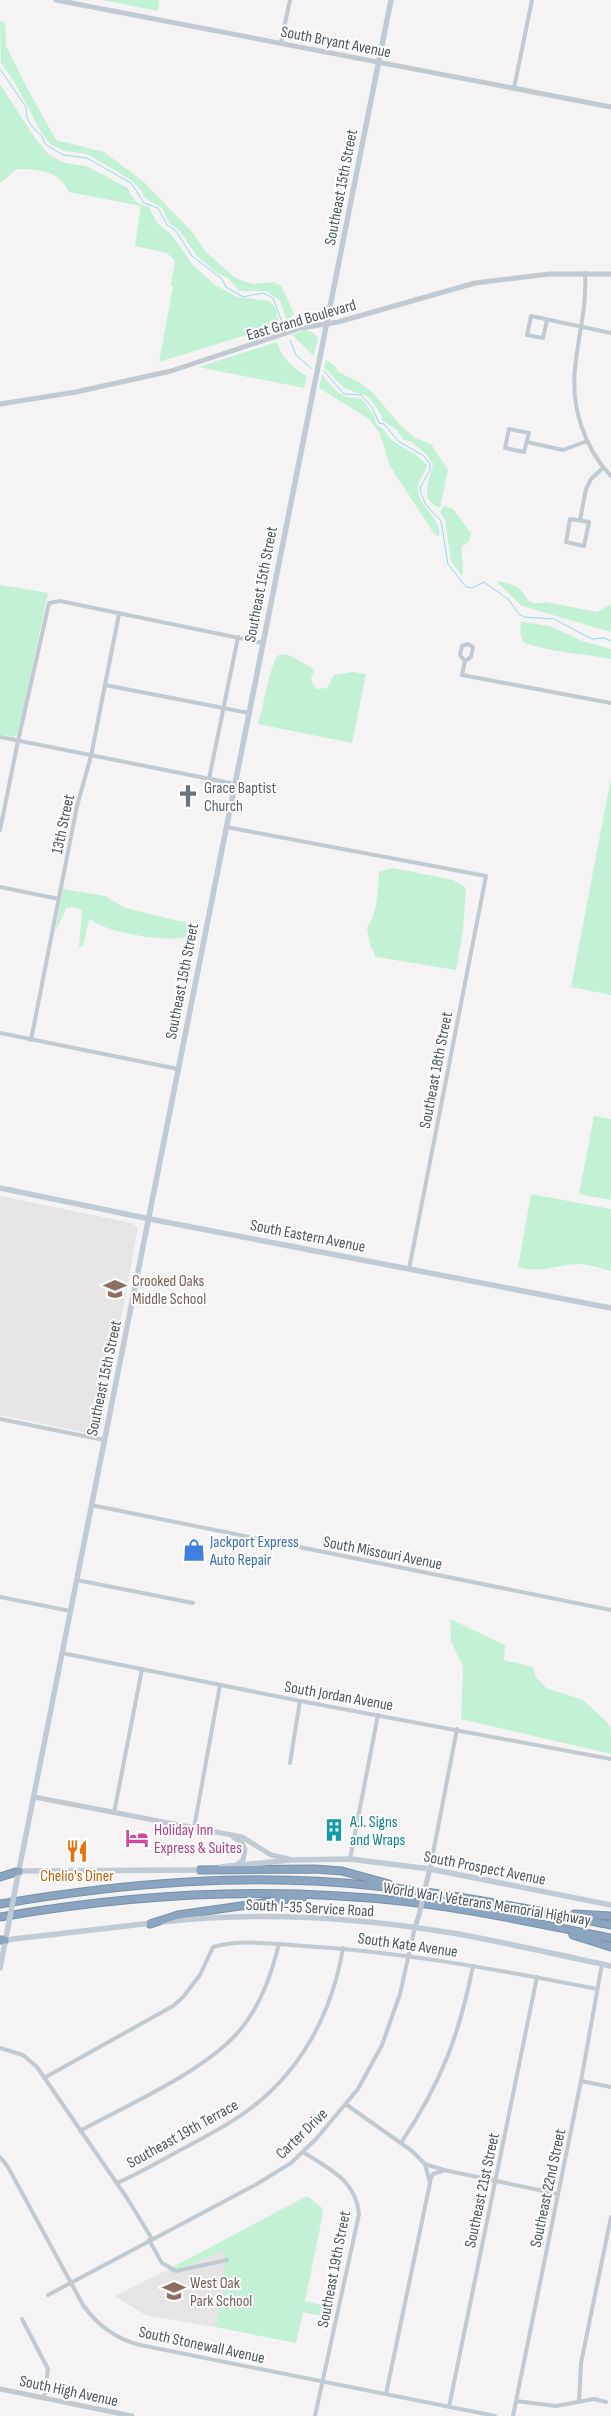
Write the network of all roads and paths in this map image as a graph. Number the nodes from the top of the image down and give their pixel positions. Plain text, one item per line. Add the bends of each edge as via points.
1 (56, 0) edge
2 (290, 0) edge
3 (391, 0) edge
4 (532, 0) edge
5 (281, 42) junction
6 (379, 62) junction
7 (514, 88) junction
8 (611, 107) edge
9 (586, 273) junction
10 (611, 274) edge
11 (547, 320) junction
12 (326, 324) junction
13 (582, 328) junction
14 (611, 333) edge
15 (0, 404) edge
16 (587, 441) junction
17 (527, 442) junction
18 (603, 468) junction
19 (611, 476) edge
20 (580, 520) junction
21 (119, 614) junction
22 (238, 637) junction
23 (263, 643) junction
24 (465, 661) junction
25 (105, 685) junction
26 (611, 703) edge
27 (222, 708) junction
28 (249, 713) junction
29 (0, 737) edge
30 (18, 741) junction
31 (91, 756) junction
32 (209, 780) junction
33 (234, 784) junction
34 (226, 827) junction
35 (0, 830) edge
36 (0, 887) edge
37 (58, 899) junction
38 (0, 1033) edge
39 (31, 1040) junction
40 (178, 1069) junction
41 (0, 1188) edge
42 (150, 1219) junction
43 (408, 1269) junction
44 (611, 1308) edge
45 (0, 1419) edge
46 (104, 1440) junction
47 (91, 1505) junction
48 (76, 1580) junction
49 (0, 1597) edge
50 (193, 1603) dead end
51 (611, 1610) edge
52 (70, 1611) junction
53 (62, 1653) junction
54 (142, 1669) junction
55 (220, 1685) junction
56 (300, 1701) junction
57 (378, 1715) junction
58 (457, 1729) junction
59 (611, 1759) edge
60 (290, 1763) dead end
61 (34, 1797) junction
62 (114, 1813) junction
63 (194, 1828) junction
64 (233, 1837) junction
65 (350, 1859) junction
66 (292, 1860) junction
67 (235, 1866) junction
68 (200, 1870) junction
69 (430, 1870) junction
70 (19, 1871) junction
71 (0, 1877) edge
72 (414, 1890) junction
73 (326, 1894) junction
74 (0, 1904) edge
75 (611, 1905) edge
76 (551, 1914) junction
77 (611, 1916) edge
78 (0, 1917) edge
79 (150, 1924) junction
80 (611, 1925) edge
81 (546, 1926) junction
82 (415, 1928) junction
83 (611, 1938) edge
84 (3, 1940) edge
85 (279, 1944) junction
86 (611, 1947) edge
87 (343, 1948) junction
88 (408, 1955) junction
89 (602, 1964) junction
90 (474, 1966) junction
91 (611, 1966) edge
92 (0, 1968) edge
93 (537, 1978) junction
94 (597, 1989) junction
95 (0, 2048) edge
96 (44, 2078) junction
97 (581, 2082) junction
98 (611, 2087) edge
99 (347, 2105) junction
100 (80, 2131) junction
101 (402, 2143) junction
102 (303, 2152) junction
103 (0, 2157) edge
104 (425, 2164) junction
105 (444, 2170) junction
106 (496, 2182) junction
107 (117, 2183) junction
108 (430, 2183) junction
109 (558, 2194) junction
110 (611, 2217) edge
111 (151, 2240) junction
112 (227, 2260) dead end
113 (70, 2283) junction
114 (48, 2295) dead end
115 (22, 2319) dead end
116 (322, 2381) junction
117 (0, 2389) edge
118 (386, 2394) junction
119 (44, 2398) junction
120 (516, 2401) junction
121 (579, 2402) junction
122 (606, 2402) dead end
123 (449, 2407) junction
124 (132, 2416) edge
125 (315, 2416) edge
126 (495, 2416) edge
127 (513, 2416) edge

1 - 5 street, South Bryant Avenue
2 - 5 street
3 - 6 main road, Southeast 15th Street
4 - 7 street
5 - 6 street, South Bryant Avenue
6 - 7 street, South Bryant Avenue
6 - 12 main road, Southeast 15th Street
7 - 8 street, South Bryant Avenue
9 - 10 street, East Grand Boulevard
9 - 12 street, East Grand Boulevard via 475,283
9 - 13 street
11 - 11 street via 543,338 527,335 531,316
11 - 13 street
12 - 15 street, East Grand Boulevard via 301,328 157,375
12 - 23 main road, Southeast 15th Street
13 - 14 street
13 - 16 street via 575,368 575,395 579,421
16 - 17 street via 564,450
16 - 18 street
17 - 17 street via 524,452 505,448 509,429 529,433
18 - 19 street
18 - 20 street via 586,489
20 - 20 street via 570,519 566,542 584,546 589,522
21 - 22 street
21 - 25 street, 13th Street
21 - 30 street via 60,600 49,603
22 - 23 street
22 - 27 street
23 - 28 main road, Southeast 15th Street
24 - 24 street via 471,657 473,647 468,644 462,646 460,656
24 - 26 street via 462,675
25 - 27 street
25 - 31 street, 13th Street
27 - 28 street
27 - 32 street
28 - 33 main road, Southeast 15th Street
29 - 30 street
30 - 31 street
30 - 35 street
31 - 32 street
31 - 37 street, 13th Street
32 - 33 street
33 - 34 main road, Southeast 15th Street
34 - 40 main road, Southeast 15th Street
34 - 43 street, Southeast 18th Street via 486,876
36 - 37 street
37 - 39 street, 13th Street
38 - 39 street
39 - 40 street
40 - 42 main road, Southeast 15th Street
41 - 42 main road, South Eastern Avenue
42 - 43 main road, South Eastern Avenue
42 - 46 main road, Southeast 15th Street
43 - 44 main road, South Eastern Avenue
45 - 46 street
46 - 47 main road, Southeast 15th Street
47 - 48 main road, Southeast 15th Street
47 - 51 street, South Missouri Avenue
48 - 50 street
48 - 52 main road, Southeast 15th Street
49 - 52 street
52 - 53 main road, Southeast 15th Street
53 - 54 street, South Jordan Avenue
53 - 61 main road, Southeast 15th Street
54 - 55 street, South Jordan Avenue
54 - 62 street
55 - 56 street, South Jordan Avenue
55 - 63 street
56 - 57 street, South Jordan Avenue
56 - 60 street
57 - 58 street, South Jordan Avenue
57 - 65 street
58 - 59 street, South Jordan Avenue
58 - 69 street
61 - 62 street, South Prospect Avenue
61 - 70 main road, Southeast 15th Street
62 - 63 street, South Prospect Avenue
63 - 64 street, South Prospect Avenue
64 - 66 street, South Prospect Avenue via 247,1839 271,1855
64 - 67 street via 245,1849 243,1860
65 - 66 main road, South Prospect Avenue
65 - 69 main road, South Prospect Avenue
66 - 67 main road
67 - 68 main road
68 - 70 main road
68 - 72 highway via 290,1868 342,1871
69 - 75 main road, South Prospect Avenue
69 - 82 street, Carter Drive, bridge
70 - 71 highway
70 - 84 main road, Southeast 15th Street, bridge
72 - 74 highway, World War I Veterans Memorial Highway via 297,1880 180,1881 70,1892
72 - 76 highway, World War I Veterans Memorial Highway
73 - 78 highway, World War I Veterans Memorial Highway via 167,1896 105,1901
73 - 79 highway via 178,1915
73 - 81 highway, World War I Veterans Memorial Highway via 412,1902
76 - 77 highway
76 - 80 highway, World War I Veterans Memorial Highway
79 - 82 main road, South I-35 Service Road via 249,1917 330,1919
79 - 84 main road, South I-35 Service Road
81 - 83 highway, World War I Veterans Memorial Highway
81 - 86 highway
82 - 88 street, Carter Drive
82 - 89 main road, South I-35 Service Road via 486,1939
84 - 92 main road, Southeast 15th Street
85 - 87 street, South Kate Avenue
85 - 96 street, South Kate Avenue via 213,1947 200,1975 173,2006
85 - 100 street via 259,2002 232,2040 192,2070
87 - 88 street, South Kate Avenue
87 - 107 street, Southeast 19th Terrace via 334,1988 316,2032 296,2063 264,2098 224,2126
88 - 90 street, South Kate Avenue
88 - 99 street, Carter Drive via 400,1994 382,2045
89 - 91 main road, South I-35 Service Road
89 - 94 street, Southeast 22nd Street
90 - 93 street, South Kate Avenue
90 - 101 street via 448,2058 428,2101
93 - 94 street, South Kate Avenue
93 - 106 street, Southeast 21st Street
94 - 97 street, Southeast 22nd Street
95 - 96 street via 27,2058
96 - 100 street
97 - 98 street
97 - 109 street, Southeast 22nd Street
99 - 101 street
99 - 102 street, Carter Drive
100 - 107 street
101 - 104 street
102 - 111 street, Carter Drive via 257,2184
102 - 116 street, Southeast 19th Street via 342,2178 358,2201 359,2214
103 - 113 street, South Stonewall Avenue
104 - 105 street
104 - 108 street
105 - 106 street
105 - 108 street via 433,2174
106 - 109 street
106 - 123 street, Southeast 21st Street
107 - 111 street
108 - 118 street
109 - 120 street, Southeast 22nd Street
110 - 121 street via 582,2363
111 - 112 street via 162,2262 176,2271
111 - 113 street, Carter Drive
113 - 114 street, Carter Drive
113 - 116 street, South Stonewall Avenue via 94,2319 123,2340
115 - 119 street via 48,2369
116 - 118 street, South Stonewall Avenue
116 - 125 street, Southeast 19th Street
117 - 119 street, South High Avenue
118 - 123 street, South Stonewall Avenue
119 - 124 street, South High Avenue
120 - 121 street via 556,2406
120 - 127 street, Southeast 22nd Street
121 - 122 street
123 - 126 street, South Stonewall Avenue

